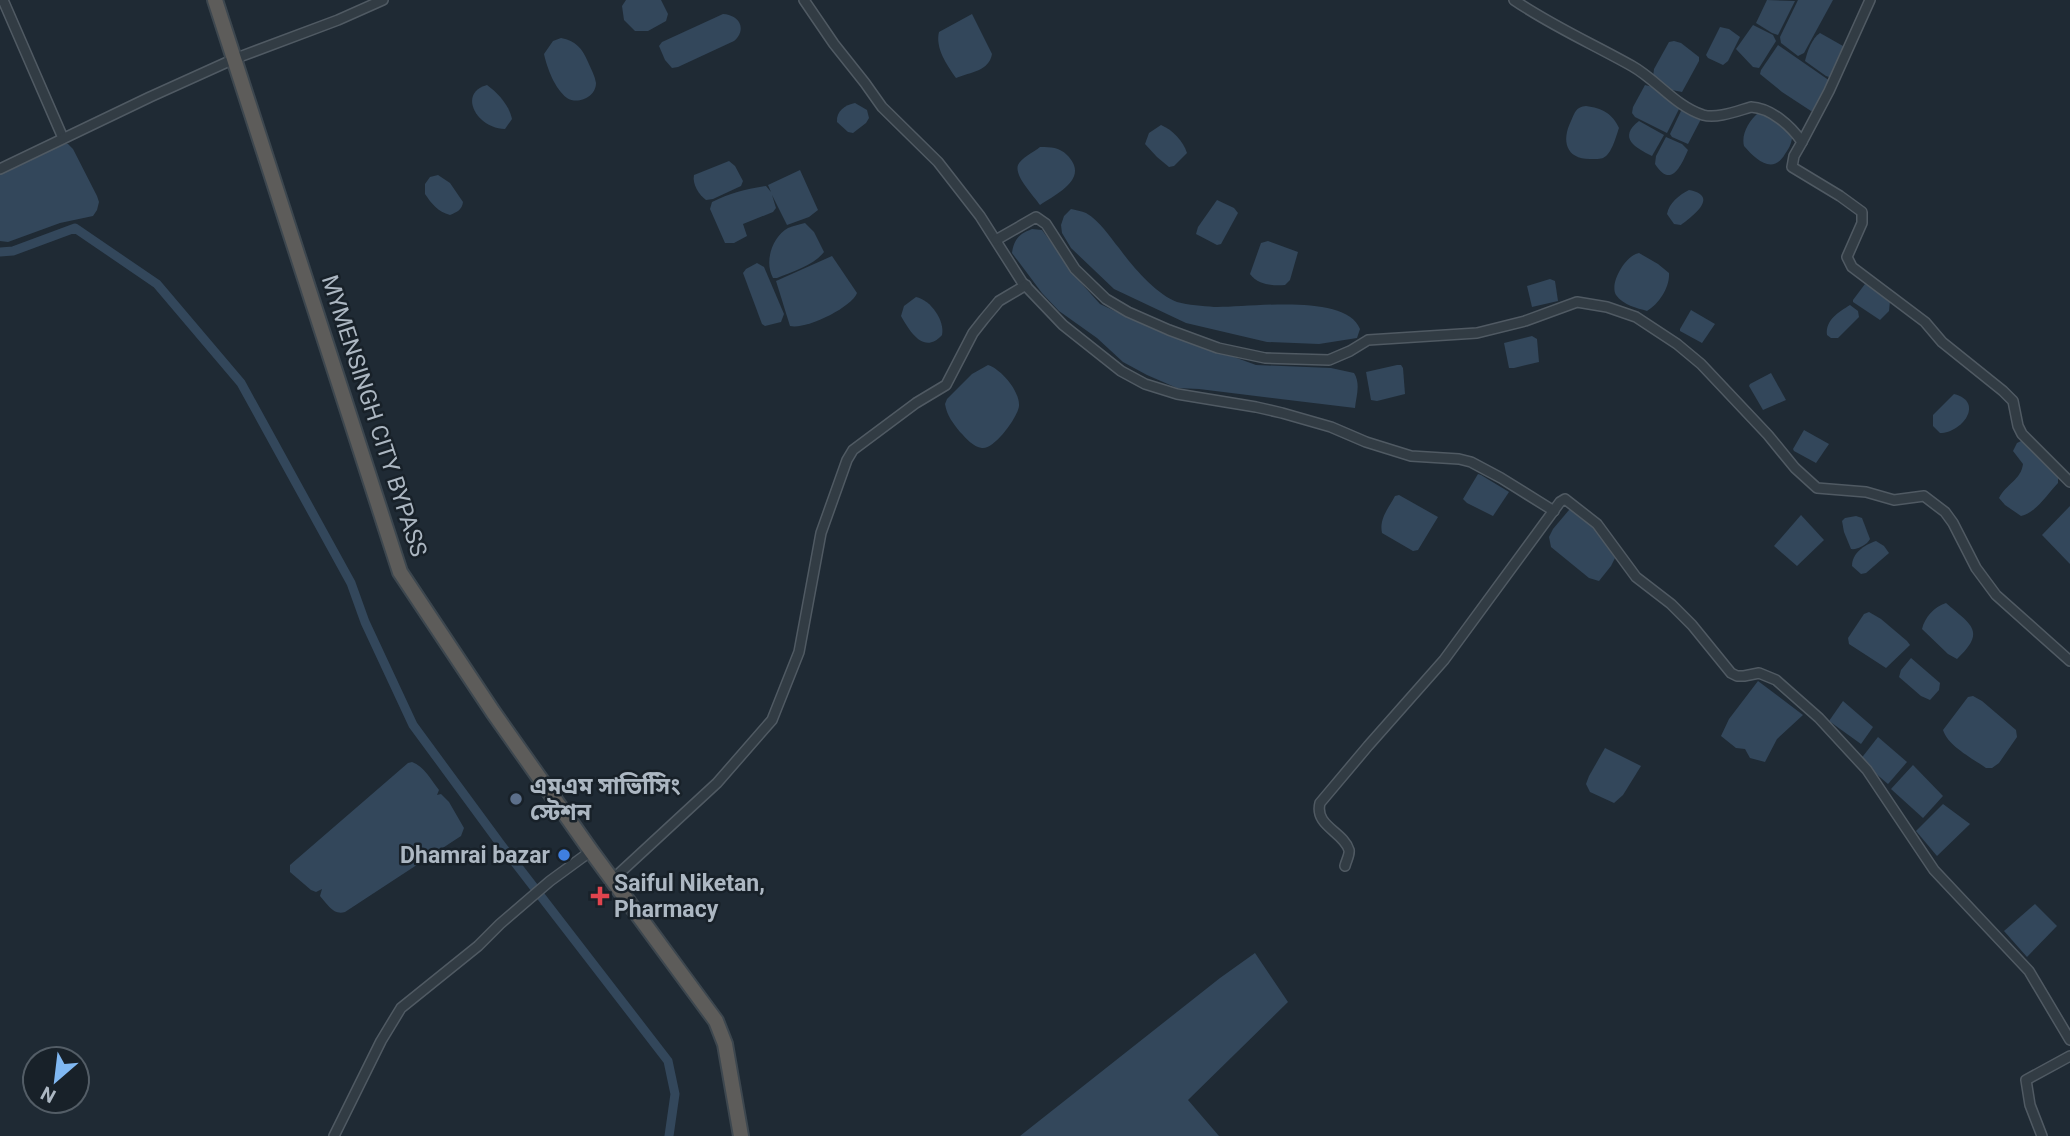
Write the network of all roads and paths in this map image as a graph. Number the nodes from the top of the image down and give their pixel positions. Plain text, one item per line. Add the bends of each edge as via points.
1 (4, 0) edge
2 (215, 0) edge
3 (383, 0) edge
4 (804, 0) edge
5 (1514, 0) edge
6 (1870, 0) edge
7 (234, 59) junction
8 (63, 138) junction
9 (1802, 142) junction
10 (0, 169) edge
11 (996, 240) junction
12 (1026, 285) junction
13 (2070, 482) edge
14 (1554, 511) junction
15 (2070, 661) edge
16 (591, 852) junction
17 (1345, 866) dead end
18 (612, 880) junction
19 (2070, 1040) edge
20 (2070, 1056) edge
21 (334, 1136) edge
22 (741, 1136) edge
23 (2042, 1136) edge

1 - 8 street
2 - 7 highway, MYMENSINGH CITY BYPASS
3 - 7 street
4 - 11 street via 882,107 938,162
5 - 9 street via 1635,67 1662,91 1700,113 1711,116 1751,107 1763,109
6 - 9 street
7 - 8 street
7 - 16 highway, MYMENSINGH CITY BYPASS via 400,572
8 - 10 street
9 - 13 street via 1791,167 1863,215 1847,257 1852,267 2003,391 2013,401 2022,434
11 - 12 street
11 - 15 street via 1036,217 1046,224 1075,269 1106,299 1169,330 1218,348 1265,358 1329,360 1368,340 1477,333 1577,302 1636,317 1701,364 1816,488 1866,492 1894,500 1924,496 1945,512 1996,596
12 - 14 street via 1063,325 1145,384 1282,413 1411,456 1471,462
12 - 18 street via 999,301 984,319 946,385 853,450 821,533 799,652 772,720 716,783
14 - 17 street via 1444,660 1320,803 1325,823 1348,847
14 - 19 street via 1565,499 1597,524 1636,577 1678,611 1731,673 1759,673 1776,680 1819,718 1867,770 1934,870 2029,971
16 - 18 highway, MYMENSINGH CITY BYPASS
16 - 21 street via 550,881 401,1008
18 - 22 highway, MYMENSINGH CITY BYPASS via 716,1021 726,1044
20 - 23 street via 2026,1080

